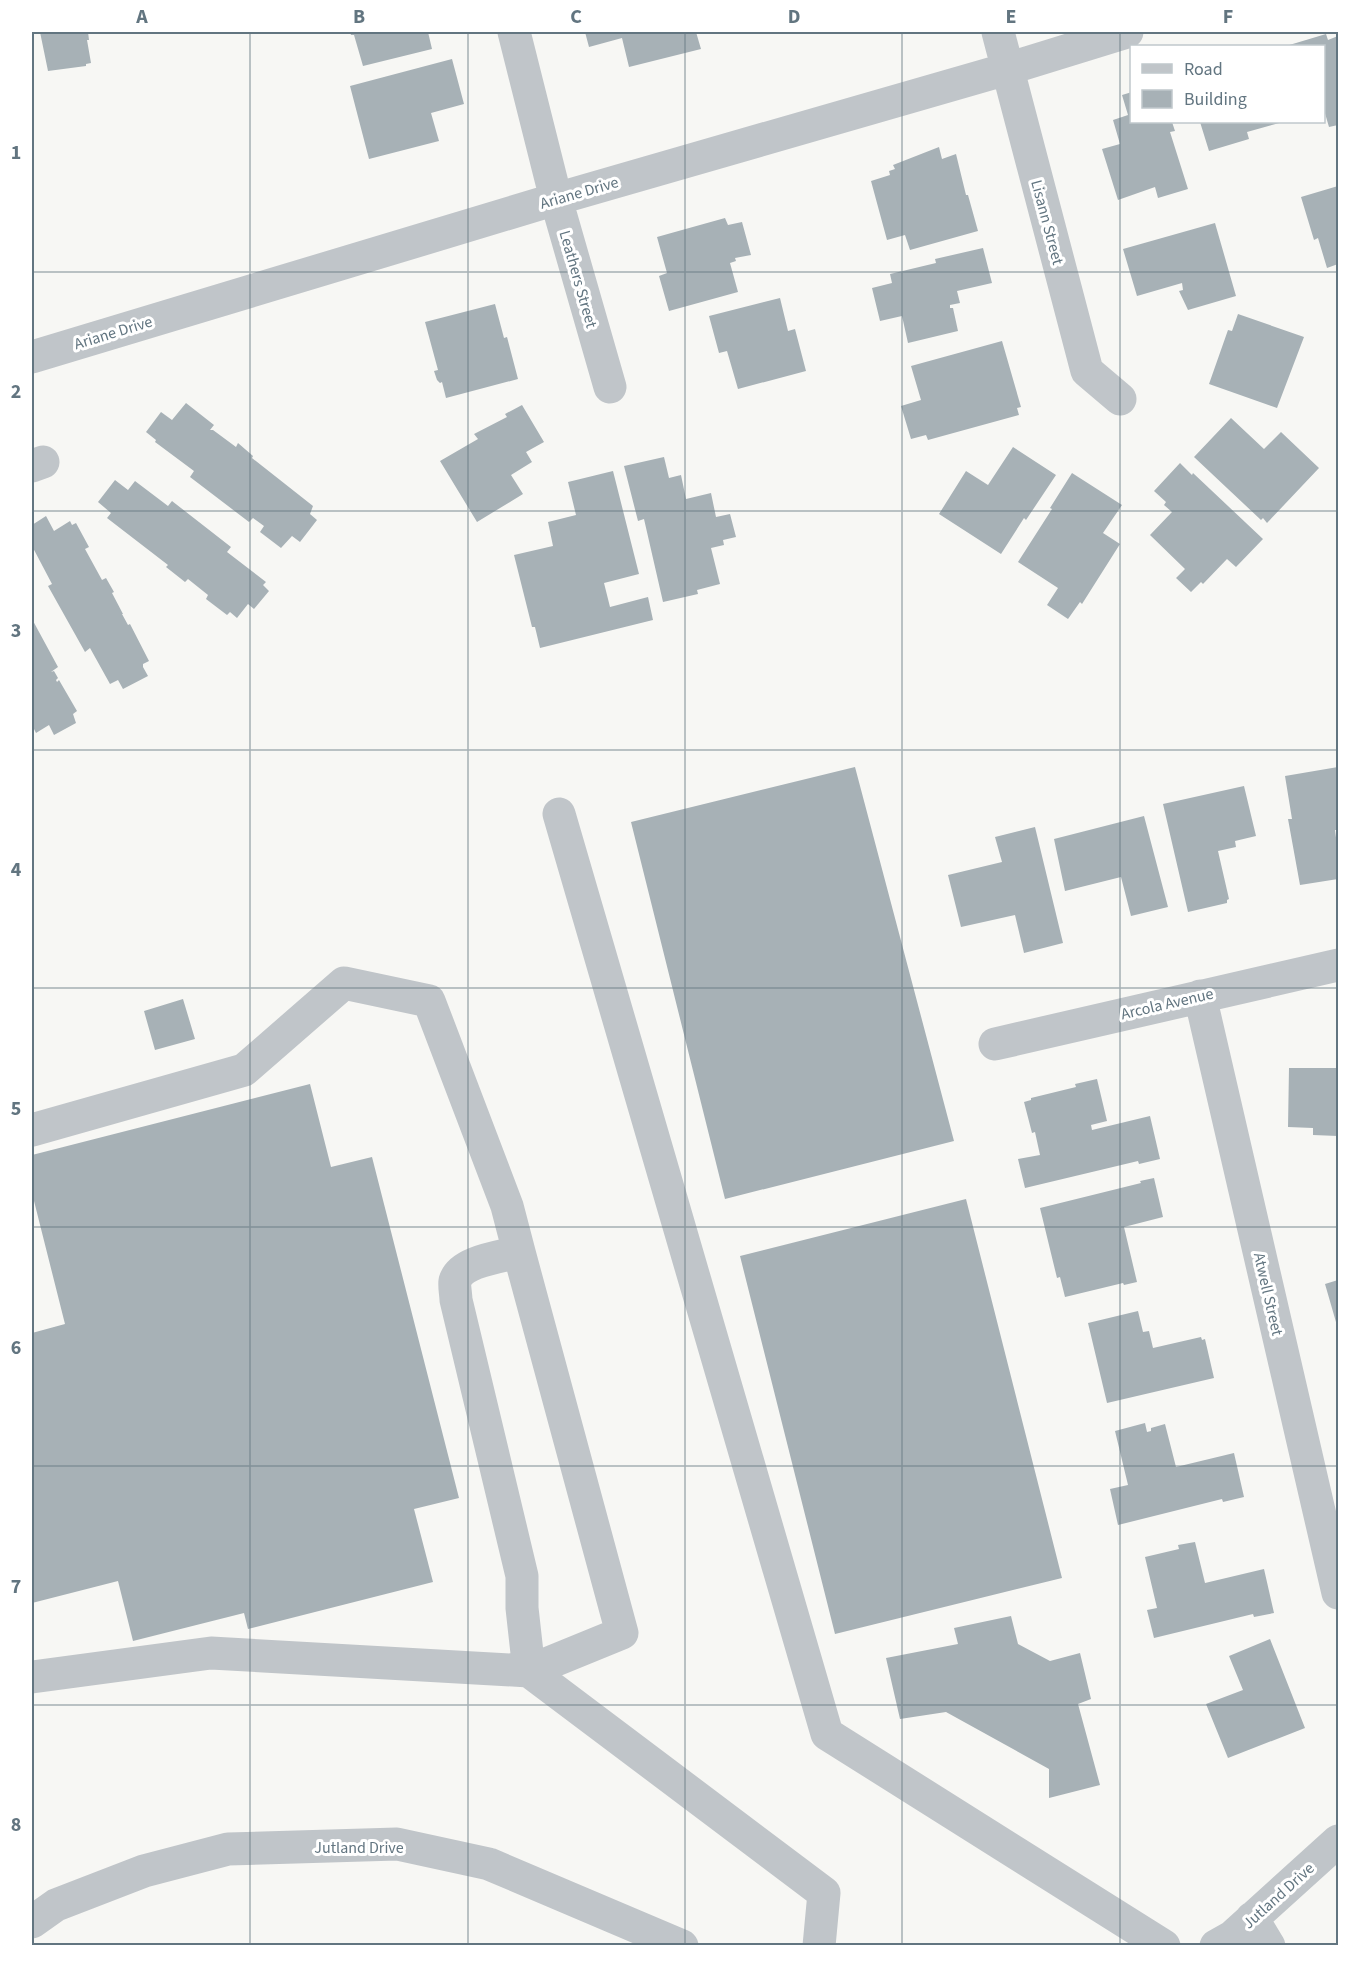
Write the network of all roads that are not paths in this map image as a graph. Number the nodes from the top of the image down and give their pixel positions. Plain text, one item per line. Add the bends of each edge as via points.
1 (514, 32) edge
2 (998, 32) edge
3 (1127, 32) edge
4 (1007, 69) junction
5 (556, 198) junction
6 (32, 357) edge
7 (610, 387) dead end
8 (1119, 399) dead end
9 (559, 814) dead end
10 (1338, 965) edge
11 (1200, 996) junction
12 (995, 1044) dead end
13 (32, 1130) edge
14 (519, 1252) junction
15 (1338, 1593) edge
16 (529, 1671) junction
17 (32, 1677) edge
18 (1338, 1841) edge
19 (1252, 1918) junction
20 (32, 1922) edge
21 (682, 1946) edge
22 (819, 1946) edge
23 (1164, 1946) edge
24 (1216, 1946) edge
25 (1269, 1946) edge

1 - 5 street, Leathers Street
2 - 4 street, Lisann Street
3 - 4 street, Ariane Drive
4 - 5 street, Ariane Drive
4 - 8 street, Lisann Street via 1087,370
5 - 6 street, Ariane Drive
5 - 7 street, Leathers Street
9 - 23 street via 828,1734
10 - 11 street, Arcola Avenue
11 - 12 street, Arcola Avenue
11 - 15 street, Atwell Street
13 - 14 street via 244,1070 344,982 429,1001 507,1206
14 - 16 street via 473,1264 462,1270 455,1282 456,1300 522,1576
14 - 16 street via 622,1633
16 - 17 street via 211,1653
16 - 22 street via 824,1893
18 - 19 street, Jutland Drive
19 - 24 street, Jutland Drive
19 - 25 street
20 - 21 street, Jutland Drive via 56,1905 144,1870 228,1849 397,1844 489,1864

